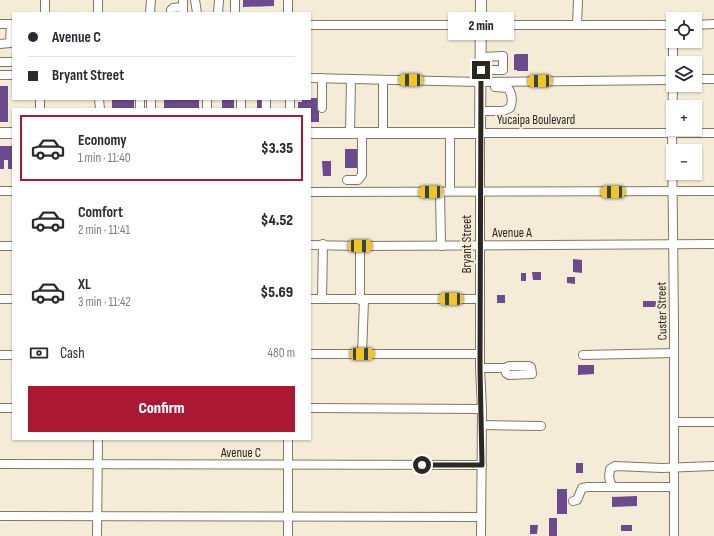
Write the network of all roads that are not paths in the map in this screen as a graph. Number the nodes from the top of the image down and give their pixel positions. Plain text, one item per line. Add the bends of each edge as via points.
1 (45, 0) edge
2 (98, 0) edge
3 (150, 0) edge
4 (195, 0) edge
5 (219, 0) edge
6 (235, 0) edge
7 (288, 0) edge
8 (481, 0) edge
9 (578, 0) edge
10 (183, 7) edge
11 (45, 12) edge
12 (98, 12) edge
13 (150, 12) edge
14 (171, 12) edge
15 (197, 12) edge
16 (218, 12) edge
17 (235, 12) edge
18 (288, 12) edge
19 (0, 24) edge
20 (12, 24) edge
21 (714, 24) edge
22 (311, 25) edge
23 (577, 25) junction
24 (666, 25) edge
25 (702, 25) edge
26 (481, 26) junction
27 (12, 43) edge
28 (0, 44) edge
29 (481, 57) junction
30 (0, 62) edge
31 (12, 62) edge
32 (481, 70) junction
33 (0, 75) edge
34 (12, 75) edge
35 (311, 78) edge
36 (322, 78) junction
37 (351, 79) junction
38 (702, 79) edge
39 (714, 79) edge
40 (383, 80) junction
41 (666, 80) edge
42 (480, 84) junction
43 (322, 108) dead end
44 (480, 111) junction
45 (350, 132) junction
46 (362, 132) junction
47 (450, 132) junction
48 (0, 133) edge
49 (12, 133) edge
50 (311, 133) edge
51 (383, 133) junction
52 (480, 133) junction
53 (666, 133) edge
54 (702, 133) edge
55 (714, 133) edge
56 (672, 136) edge
57 (347, 180) dead end
58 (0, 191) edge
59 (12, 191) edge
60 (481, 191) junction
61 (714, 191) edge
62 (311, 192) edge
63 (440, 192) junction
64 (450, 192) junction
65 (673, 192) junction
66 (323, 244) junction
67 (673, 244) junction
68 (714, 244) edge
69 (311, 245) edge
70 (0, 246) edge
71 (12, 246) edge
72 (360, 246) junction
73 (441, 246) junction
74 (480, 246) junction
75 (0, 299) edge
76 (12, 299) edge
77 (311, 299) edge
78 (322, 299) junction
79 (480, 299) junction
80 (362, 300) junction
81 (674, 353) junction
82 (311, 354) edge
83 (362, 354) junction
84 (480, 354) junction
85 (0, 355) edge
86 (12, 355) edge
87 (583, 355) dead end
88 (480, 368) junction
89 (505, 368) dead end
90 (0, 408) edge
91 (12, 408) edge
92 (311, 408) edge
93 (482, 409) junction
94 (674, 422) junction
95 (714, 422) edge
96 (482, 425) junction
97 (541, 426) dead end
98 (98, 440) edge
99 (288, 440) edge
100 (0, 464) edge
101 (98, 464) junction
102 (288, 465) junction
103 (482, 465) junction
104 (714, 466) edge
105 (674, 467) junction
106 (614, 487) junction
107 (674, 487) junction
108 (573, 501) dead end
109 (0, 516) edge
110 (98, 516) junction
111 (288, 517) junction
112 (481, 517) junction
113 (97, 536) edge
114 (288, 536) edge
115 (480, 536) edge
116 (674, 536) edge

1 - 11 street
2 - 12 street
3 - 13 street
4 - 15 street
5 - 16 street
6 - 17 street
7 - 18 street
8 - 26 main road, Bryant Street
9 - 23 street
10 - 14 street via 173,8
19 - 20 street
20 - 27 street
21 - 25 street
22 - 26 street
23 - 24 street
23 - 26 street
26 - 29 main road, Bryant Street
27 - 28 street
29 - 32 main road, Bryant Street
29 - 32 street via 503,56 503,70
30 - 31 street
32 - 42 main road, Bryant Street
33 - 34 street
35 - 36 street
36 - 37 street
36 - 43 street
37 - 40 street
37 - 45 street
38 - 39 street
40 - 42 street
40 - 51 street
41 - 42 street
42 - 44 main road, Bryant Street
42 - 44 street via 508,88 512,102 506,111
44 - 52 main road, Bryant Street
45 - 46 main road, Yucaipa Boulevard
45 - 50 main road, Yucaipa Boulevard
46 - 51 main road, Yucaipa Boulevard
46 - 57 street via 362,175 358,180
47 - 51 main road, Yucaipa Boulevard
47 - 52 main road, Yucaipa Boulevard
47 - 64 street
48 - 49 main road
52 - 53 street, Yucaipa Boulevard
52 - 60 street, Bryant Street
54 - 55 street, Yucaipa Boulevard
56 - 65 street, Custer Street
58 - 59 street
60 - 64 street
60 - 65 street
60 - 74 street, Bryant Street
61 - 65 street
62 - 63 street
63 - 64 street
63 - 73 street
65 - 67 street, Custer Street
66 - 69 street, Avenue A
66 - 72 street, Avenue A
66 - 78 street
67 - 68 street, Avenue A
67 - 74 street, Avenue A
67 - 81 street, Custer Street
70 - 71 street
72 - 73 street, Avenue A
72 - 80 street
73 - 74 street, Avenue A
74 - 79 street, Bryant Street
75 - 76 street
77 - 78 street
78 - 80 street
79 - 80 street
79 - 84 street, Bryant Street
80 - 83 street
81 - 87 street
81 - 94 street, Custer Street
82 - 83 street
83 - 84 street
84 - 88 street, Bryant Street
85 - 86 street
88 - 89 street
88 - 93 street, Bryant Street
90 - 91 street
92 - 93 street
93 - 96 street, Bryant Street
94 - 95 street
94 - 105 street, Custer Street
96 - 97 street
96 - 103 street, Bryant Street
98 - 101 street
99 - 102 street
100 - 101 street, Avenue C
101 - 102 street, Avenue C
101 - 110 street
102 - 103 street, Avenue C
102 - 111 street
103 - 112 street, Bryant Street
104 - 105 street
105 - 106 street via 615,466 610,468 609,474 611,485
105 - 107 street, Custer Street
106 - 107 street
106 - 108 street via 582,488
107 - 116 street, Custer Street
109 - 110 street
110 - 111 street
110 - 113 street
111 - 112 street
111 - 114 street
112 - 115 street, Bryant Street

